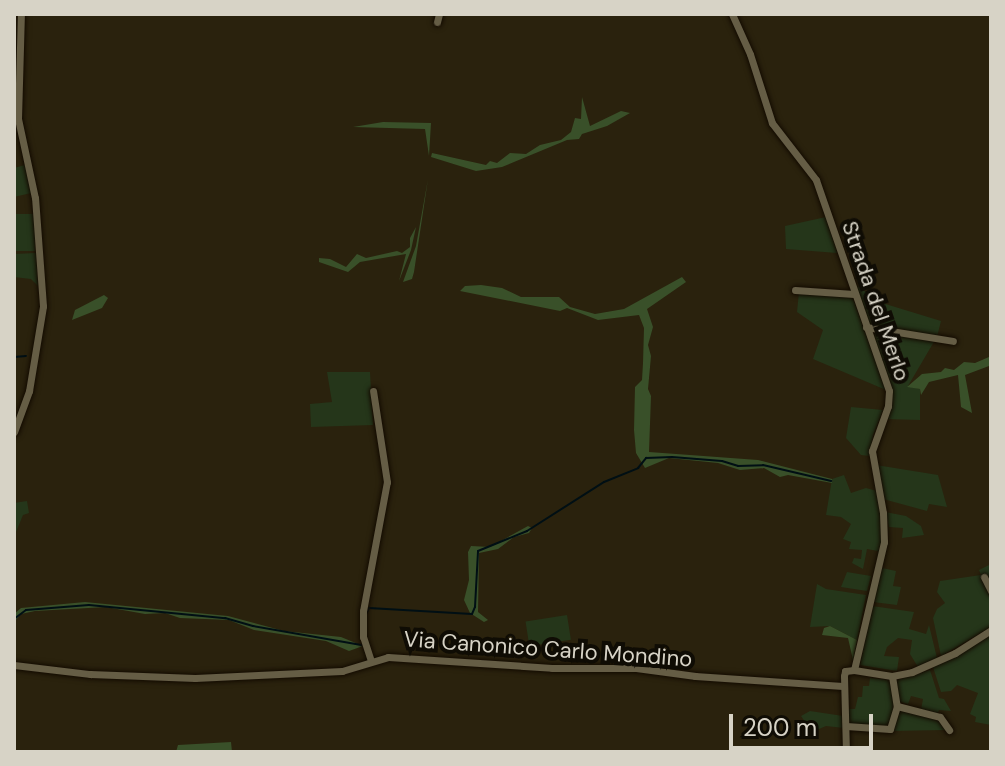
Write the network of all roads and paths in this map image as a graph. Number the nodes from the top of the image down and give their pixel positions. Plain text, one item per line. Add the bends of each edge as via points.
1 (21, 14) edge
2 (732, 14) edge
3 (795, 290) dead end
4 (854, 294) junction
5 (866, 327) junction
6 (953, 341) dead end
7 (373, 391) dead end
8 (14, 432) edge
9 (984, 577) dead end
10 (991, 591) edge
11 (991, 630) edge
12 (371, 661) junction
13 (14, 665) edge
14 (854, 670) junction
15 (892, 676) junction
16 (843, 686) junction
17 (897, 706) junction
18 (846, 726) junction
19 (949, 730) dead end
20 (846, 752) edge

1 - 8 street via 18,119 35,198 43,306 29,391
2 - 4 street, Strada del Merlo via 772,123 816,180
3 - 4 street
4 - 5 street, Strada del Merlo
5 - 6 street
5 - 14 street, Strada del Merlo via 890,396 872,451 884,542
7 - 12 street via 387,482 364,602 363,637
9 - 10 street
11 - 15 street via 930,665
12 - 13 street, Via Canonico Carlo Mondino via 342,671 186,679
12 - 16 street, Via Canonico Carlo Mondino via 388,657 636,668
14 - 15 street
14 - 16 street, Strada del Merlo via 845,671
15 - 17 street
16 - 18 street
17 - 18 street via 890,729
17 - 19 street via 940,717
18 - 20 street

